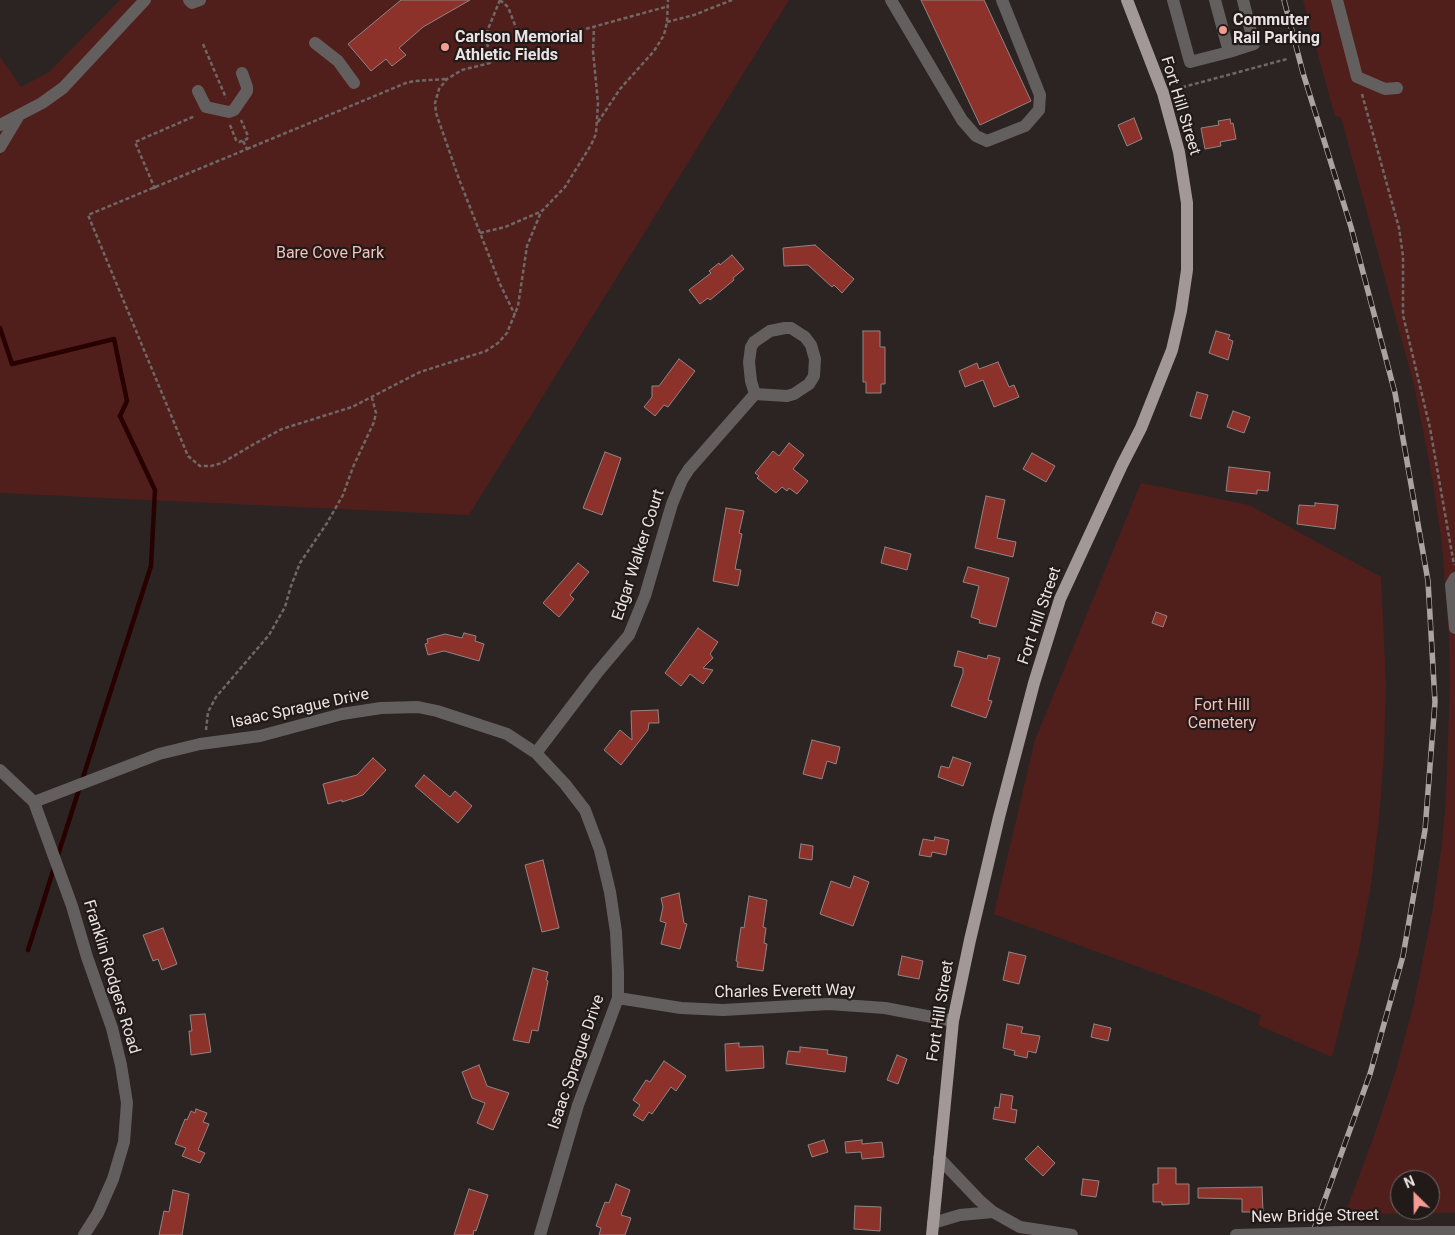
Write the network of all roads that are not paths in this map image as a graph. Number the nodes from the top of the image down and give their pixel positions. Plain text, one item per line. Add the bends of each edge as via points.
1 (145, 0) edge
2 (189, 0) edge
3 (200, 0) edge
4 (891, 0) edge
5 (1002, 0) edge
6 (1126, 0) edge
7 (1173, 0) edge
8 (1215, 0) edge
9 (1243, 0) edge
10 (1338, 0) edge
11 (315, 43) dead end
12 (1229, 52) junction
13 (242, 73) dead end
14 (354, 83) dead end
15 (1398, 88) dead end
16 (198, 91) dead end
17 (18, 117) junction
18 (0, 125) edge
19 (0, 147) edge
20 (755, 394) junction
21 (1455, 578) edge
22 (1455, 628) edge
23 (536, 753) junction
24 (0, 770) edge
25 (34, 802) junction
26 (618, 998) junction
27 (953, 1021) junction
28 (939, 1158) junction
29 (993, 1212) junction
30 (933, 1229) edge
31 (1455, 1232) edge
32 (1274, 1234) edge
33 (84, 1235) edge
34 (540, 1235) edge
35 (1072, 1235) edge
36 (1236, 1235) edge

1 - 17 street via 63,88
2 - 3 street via 192,3
4 - 5 street via 962,120 976,136 987,141 1025,126 1039,110 1040,95
6 - 27 main road, Fort Hill Street via 1163,93 1179,152 1187,203 1188,270 1180,319 1172,350 1141,428 1060,599 999,817
7 - 12 street via 1190,62
8 - 12 street
9 - 12 street via 1254,44
10 - 15 street via 1357,77 1385,89
11 - 14 street via 338,60
13 - 16 street via 247,91 234,110 229,112 206,107
17 - 18 street
17 - 19 street
20 - 20 street via 786,396 809,384 814,376 815,359 805,337 785,328 770,330 754,342 749,362
20 - 23 street, Edgar Walker Court via 682,480 645,596 629,635
21 - 22 street via 1451,585
23 - 25 street, Isaac Sprague Drive via 521,742 490,728 437,711 418,707 363,710 260,736 207,743 152,756
23 - 26 street, Isaac Sprague Drive via 566,784 585,810 600,850 616,932
24 - 25 street, Franklin Rodgers Road
25 - 33 street, Franklin Rodgers Road via 106,1008 124,1085 127,1123 120,1161 98,1213
26 - 27 street, Charles Everett Way via 681,1008 724,1010 829,1004 885,1008
26 - 34 street, Isaac Sprague Drive via 578,1105
27 - 28 main road, Fort Hill Street
28 - 29 street
28 - 30 main road, Fort Hill Street
29 - 30 street via 960,1215
29 - 35 street via 1020,1227
31 - 32 street, New Bridge Street, bridge
32 - 36 street, New Bridge Street

